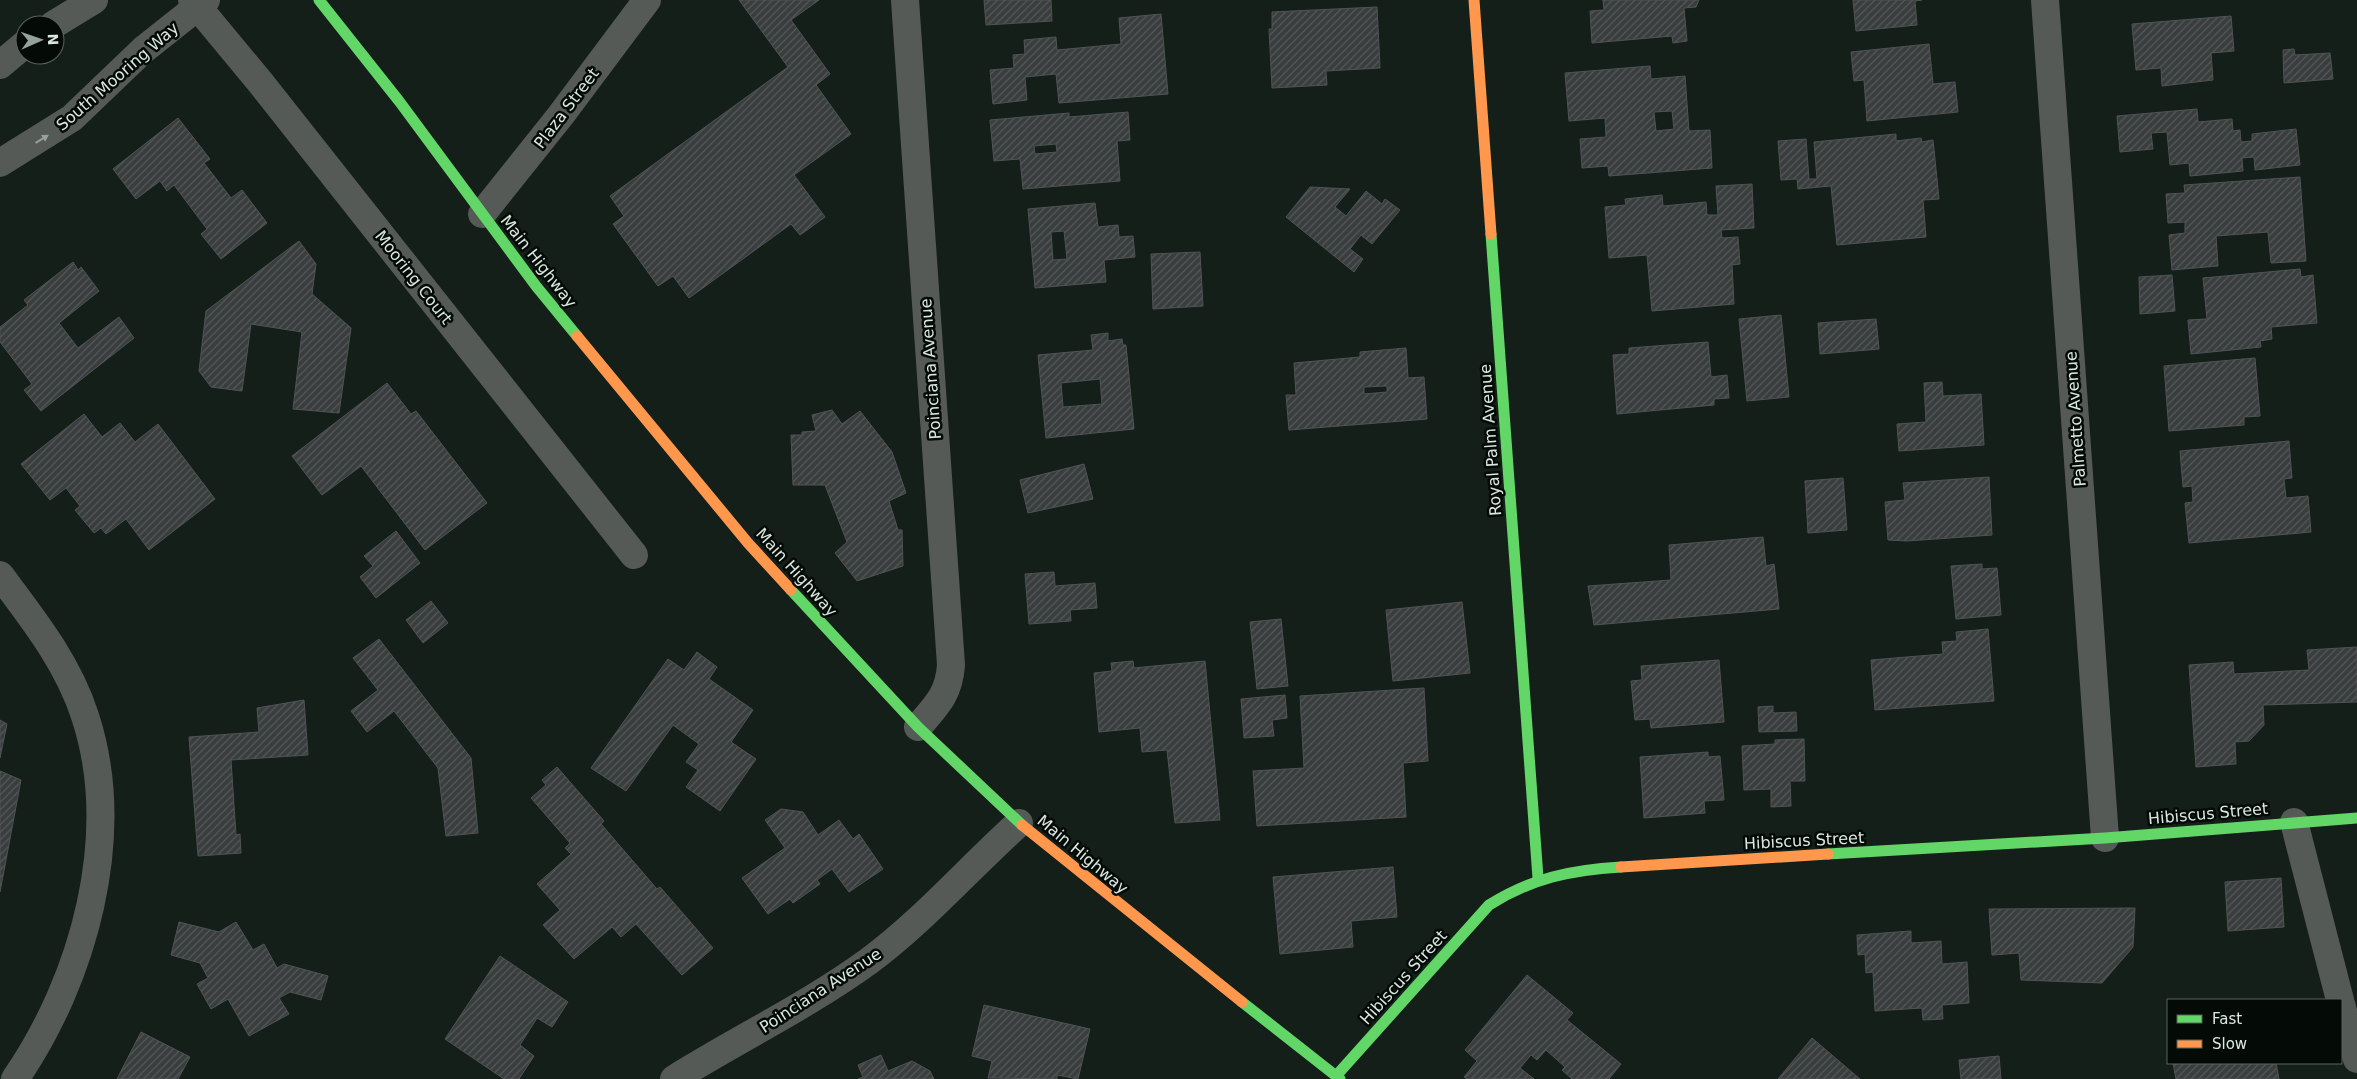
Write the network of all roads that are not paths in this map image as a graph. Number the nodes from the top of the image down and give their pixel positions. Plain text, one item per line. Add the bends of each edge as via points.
1 (94, 0) edge
2 (319, 0) edge
3 (646, 0) edge
4 (904, 0) edge
5 (1474, 0) edge
6 (2045, 0) edge
7 (198, 2) edge
8 (65, 17) edge
9 (15, 52) edge
10 (0, 65) edge
11 (0, 163) edge
12 (482, 214) junction
13 (634, 555) dead end
14 (0, 575) edge
15 (918, 727) junction
16 (2357, 818) edge
17 (1019, 822) junction
18 (2294, 822) junction
19 (2105, 838) junction
20 (1538, 878) junction
21 (2339, 999) edge
22 (2342, 1009) edge
23 (2357, 1059) edge
24 (1338, 1078) edge
25 (15, 1079) edge
26 (674, 1079) edge

1 - 8 street
2 - 12 street, Main Highway
3 - 12 street, Plaza Street
4 - 15 street, Poinciana Avenue via 951,664 944,695
5 - 20 street, Royal Palm Avenue
6 - 19 street, Palmetto Avenue
11 -> 7 street, South Mooring Way via 72,118
7 - 13 street, Mooring Court
9 - 10 street
12 - 15 street, Main Highway via 536,286 748,543
14 - 25 street via 46,638 73,687 91,739 100,807 98,855 86,926 63,990
15 - 17 street, Main Highway
16 - 18 street, Hibiscus Street
17 - 24 street, Main Highway
17 - 26 street, Poinciana Avenue via 870,960
18 - 19 street, Hibiscus Street
18 - 21 street
19 - 20 street, Hibiscus Street via 1583,869
20 - 24 street, Hibiscus Street via 1488,905
22 - 23 street

